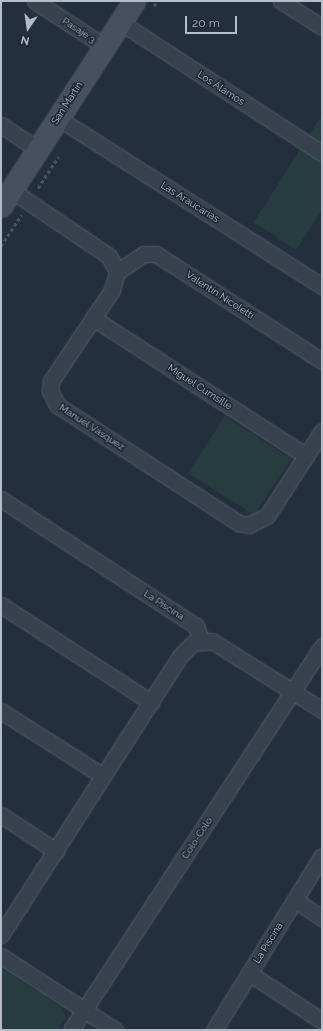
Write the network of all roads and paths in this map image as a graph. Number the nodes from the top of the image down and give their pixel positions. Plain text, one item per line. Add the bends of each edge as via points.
1 (35, 1) edge
2 (134, 1) edge
3 (281, 1) edge
4 (120, 22) junction
5 (322, 27) edge
6 (104, 46) junction
7 (58, 118) junction
8 (1, 125) edge
9 (37, 149) junction
10 (322, 153) edge
11 (6, 198) edge
12 (117, 272) junction
13 (322, 286) edge
14 (93, 318) junction
15 (322, 361) edge
16 (322, 431) edge
17 (306, 456) junction
18 (1, 499) edge
19 (1, 605) edge
20 (201, 640) junction
21 (322, 646) edge
22 (293, 692) junction
23 (151, 702) junction
24 (322, 710) edge
25 (1, 711) edge
26 (102, 776) junction
27 (1, 815) edge
28 (56, 851) junction
29 (322, 856) edge
30 (295, 900) junction
31 (322, 918) edge
32 (1, 935) edge
33 (1, 956) edge
34 (249, 973) junction
35 (84, 1010) junction
36 (322, 1021) edge
37 (72, 1030) edge
38 (115, 1030) edge
39 (214, 1030) edge

1 - 6 street, Pasaje 3
2 - 4 street, San Martín
3 - 5 street
4 - 6 street, San Martín
4 - 10 street, Los Álamos
6 - 7 street, San Martín
7 - 9 street, San Martín
7 - 13 street, Las Araucarias
8 - 9 street
9 - 11 street, San Martín
11 - 12 street via 109,256
12 - 14 street, Manuel Vásquez via 115,284
12 - 15 street, Valentín Nicoletti via 144,254 156,254
14 - 17 street, Miguel Cumsille
14 - 17 street, Manuel Vásquez via 51,381 54,401 232,518 249,525 264,520
16 - 17 street, Manuel Vásquez
18 - 20 street, La Piscina via 196,626
19 - 23 street
20 - 22 street via 212,641
20 - 23 street via 181,654
21 - 22 street, Colo-Colo
22 - 24 street
22 - 35 street, Colo-Colo
23 - 26 street
25 - 26 street
26 - 28 street
27 - 28 street
28 - 32 street
29 - 30 street, La Piscina
30 - 31 street
30 - 34 street, La Piscina
33 - 35 street
34 - 36 street
34 - 39 street, La Piscina
35 - 37 street, Colo-Colo
35 - 38 street

